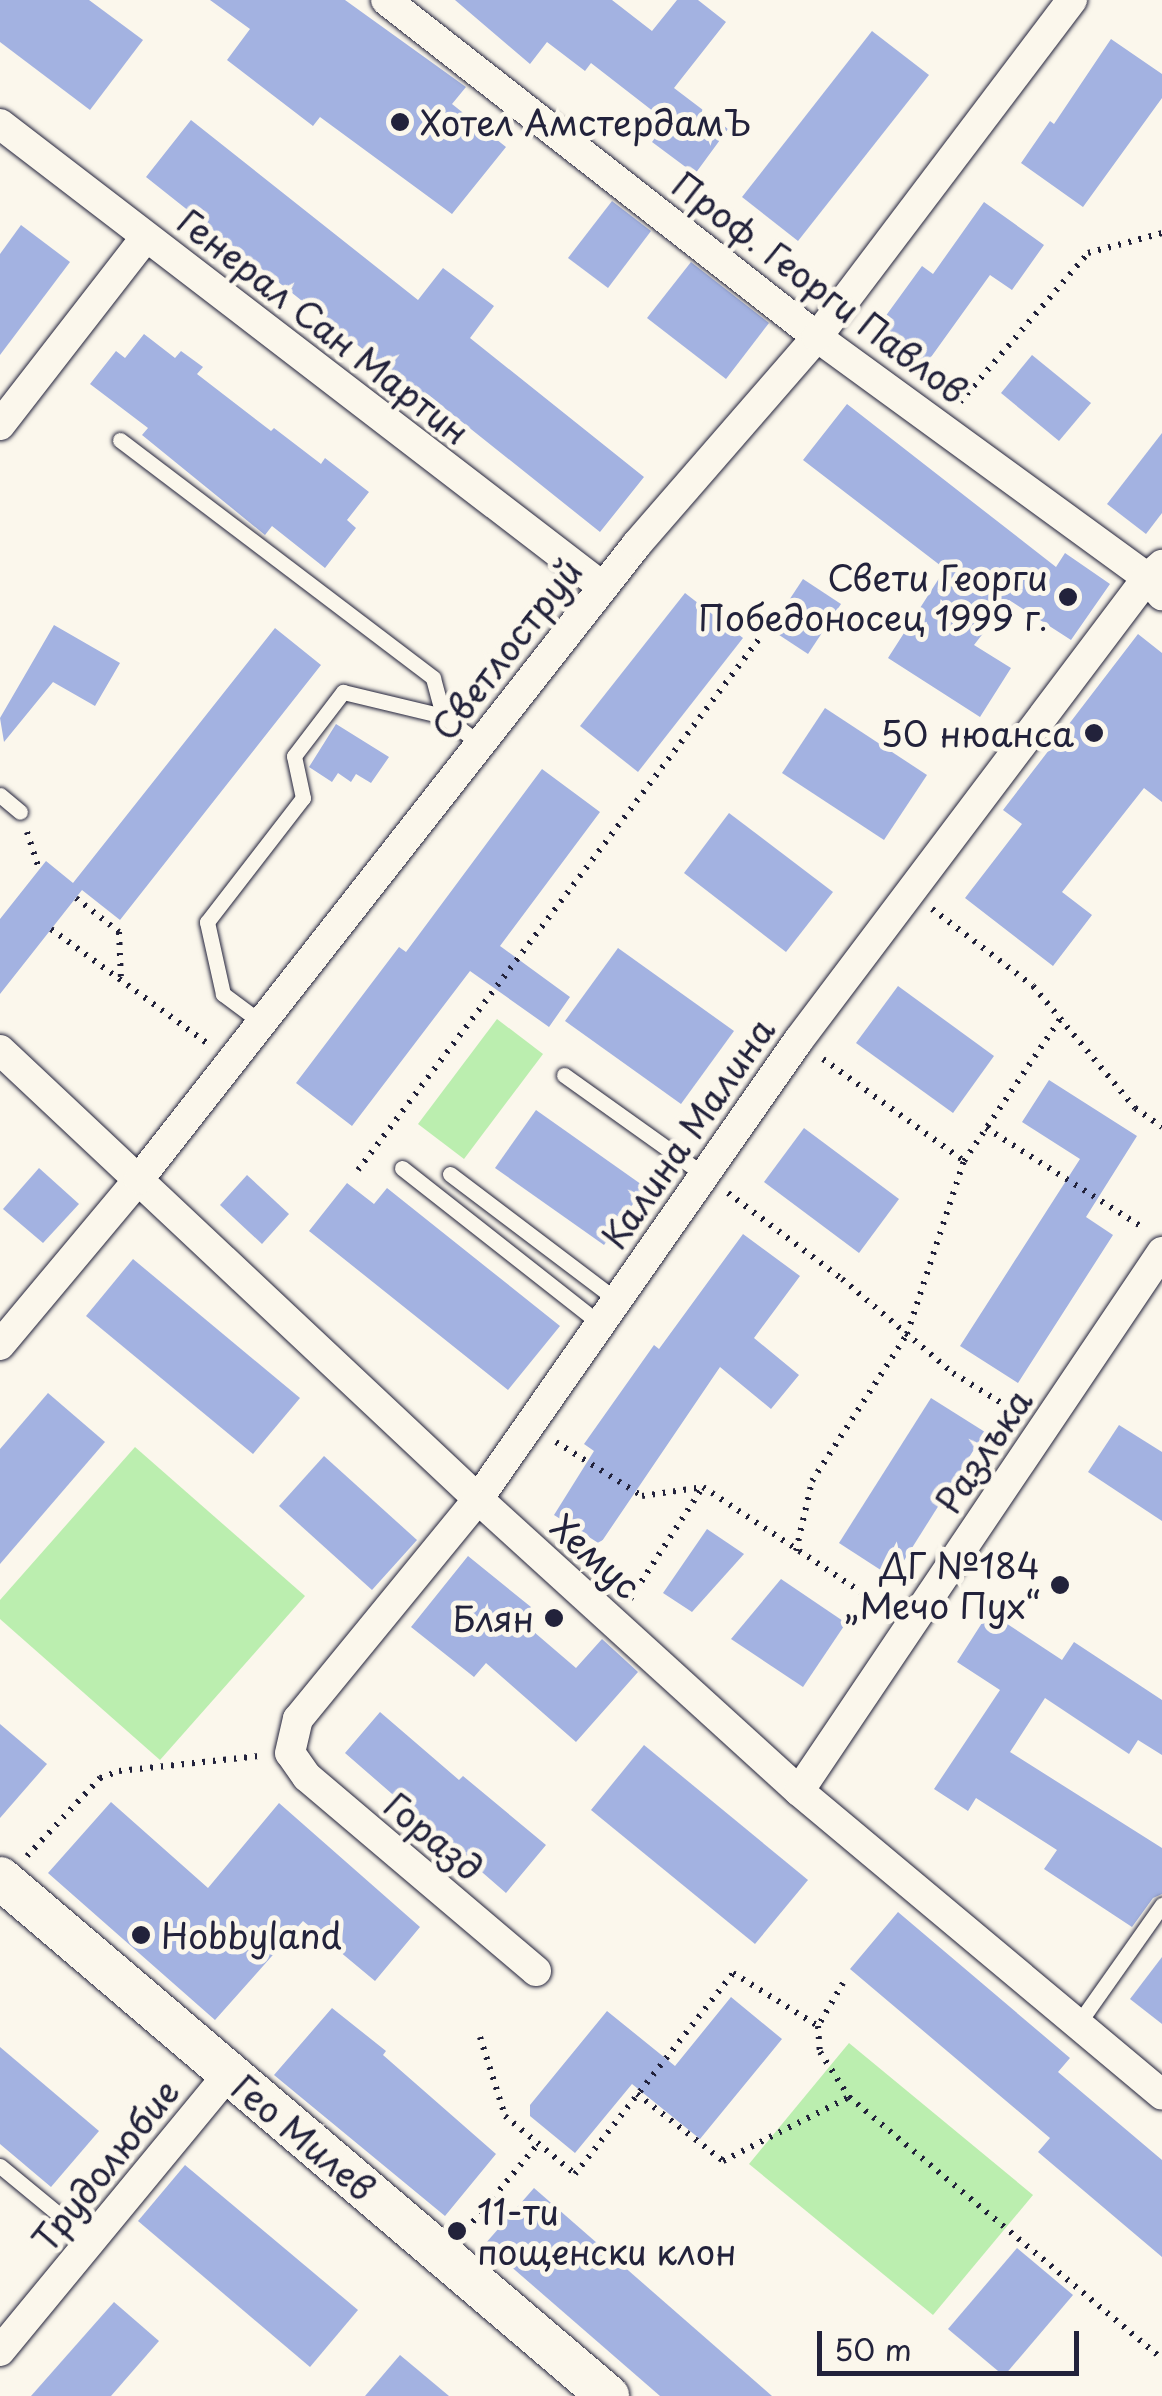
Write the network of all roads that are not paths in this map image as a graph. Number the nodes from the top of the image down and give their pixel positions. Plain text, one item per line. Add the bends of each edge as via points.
1 (386, 0) edge
2 (1072, 0) edge
3 (0, 124) edge
4 (146, 237) junction
5 (817, 338) junction
6 (0, 425) edge
7 (120, 440) dead end
8 (1157, 579) edge
9 (603, 587) junction
10 (443, 716) junction
11 (479, 743) junction
12 (0, 795) edge
13 (20, 812) road end
14 (262, 1023) junction
15 (0, 1050) edge
16 (564, 1075) dead end
17 (402, 1168) dead end
18 (450, 1174) dead end
19 (703, 1174) junction
20 (139, 1179) junction
21 (1162, 1252) edge
22 (607, 1311) junction
23 (0, 1345) edge
24 (478, 1499) junction
25 (290, 1753) joint
26 (799, 1791) junction
27 (10, 1871) edge
28 (1162, 1906) edge
29 (536, 1971) dead end
30 (1078, 2024) junction
31 (229, 2073) junction
32 (1162, 2095) edge
33 (0, 2166) edge
34 (91, 2241) junction
35 (0, 2351) edge
36 (608, 2396) edge

1 - 5 street, Проф. Георги Павлов
2 - 5 street, Светлоструй
3 - 4 street, Генерал Сан Мартин
4 - 6 street
4 - 9 street, Генерал Сан Мартин
5 - 8 street, Проф. Георги Павлов
5 - 9 street, Светлоструй
7 - 10 lane via 432,678
8 - 19 street, Калина Малина via 798,1041
9 - 11 street, Светлоструй
10 - 11 lane
10 - 14 lane via 343,692 294,756 303,798 207,922 223,994
11 - 14 street, Светлоструй
12 - 13 lane
14 - 20 street, Светлоструй
15 - 20 street, Хемус
16 - 19 lane
17 - 22 lane
18 - 22 lane
19 - 22 street, Калина Малина
20 - 23 street, Светлоструй
20 - 24 street, Хемус
21 - 26 street, Разлъка
22 - 24 street, Калина Малина
24 - 25 street, Калина Малина via 298,1719
24 - 26 street, Хемус
25 - 29 street, Горазд via 306,1777
26 - 30 street, Хемус
27 - 31 street, Гео Милев
28 - 30 lane
30 - 32 street, Хемус
31 - 34 street, Трудолюбие
31 - 36 street, Гео Милев
33 - 34 lane
34 - 35 street, Трудолюбие

